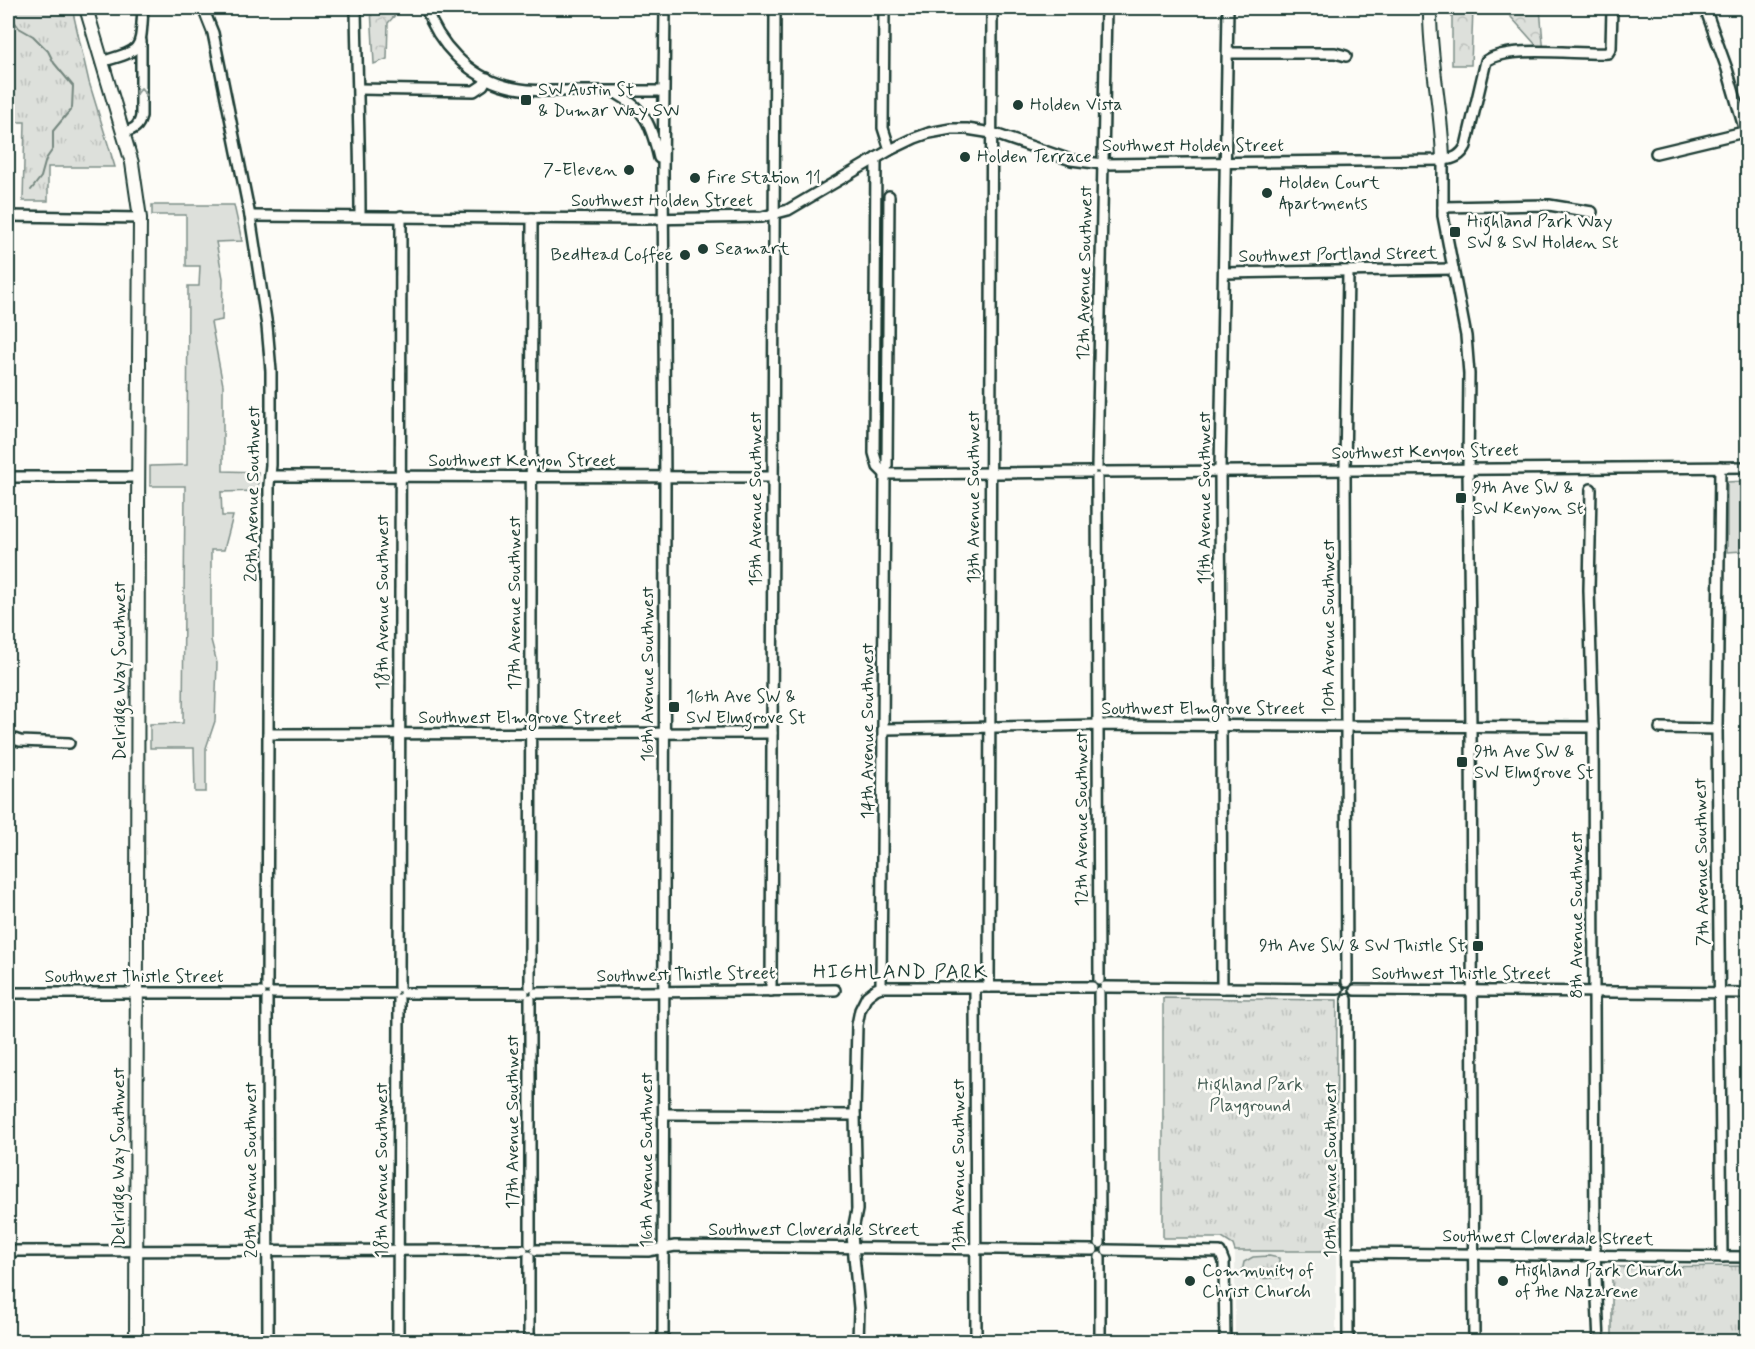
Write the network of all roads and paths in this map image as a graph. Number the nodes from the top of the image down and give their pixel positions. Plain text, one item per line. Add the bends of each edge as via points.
1 (86, 8) edge
2 (143, 8) edge
3 (203, 8) edge
4 (356, 8) edge
5 (426, 8) edge
6 (665, 8) edge
7 (775, 8) edge
8 (884, 8) edge
9 (992, 8) edge
10 (1106, 8) edge
11 (1228, 8) edge
12 (1430, 8) edge
13 (1612, 8) edge
14 (1705, 8) edge
15 (141, 41) junction
16 (1228, 53) junction
17 (1346, 56) dead end
18 (101, 62) junction
19 (487, 78) junction
20 (359, 89) junction
21 (614, 91) junction
22 (663, 91) junction
23 (1746, 131) edge
24 (123, 133) junction
25 (992, 133) junction
26 (890, 150) junction
27 (1656, 153) dead end
28 (876, 158) junction
29 (1443, 160) junction
30 (1226, 163) junction
31 (1103, 164) junction
32 (663, 171) junction
33 (890, 196) dead end
34 (1443, 207) junction
35 (1592, 212) dead end
36 (774, 215) junction
37 (8, 216) edge
38 (250, 216) junction
39 (360, 216) junction
40 (401, 216) junction
41 (140, 218) junction
42 (532, 218) junction
43 (663, 219) junction
44 (1453, 269) junction
45 (1224, 273) junction
46 (1348, 273) junction
47 (1720, 467) junction
48 (1748, 467) edge
49 (1468, 468) junction
50 (1345, 469) junction
51 (1220, 471) junction
52 (1097, 472) junction
53 (990, 473) junction
54 (885, 474) junction
55 (270, 476) junction
56 (8, 477) edge
57 (138, 477) junction
58 (399, 477) junction
59 (532, 477) junction
60 (773, 477) junction
61 (665, 478) junction
62 (1592, 489) dead end
63 (1099, 725) junction
64 (1223, 726) junction
65 (1347, 726) junction
66 (989, 727) junction
67 (1593, 727) junction
68 (1471, 728) junction
69 (1660, 728) dead end
70 (885, 729) junction
71 (1717, 729) junction
72 (772, 733) junction
73 (268, 734) junction
74 (400, 734) junction
75 (531, 734) junction
76 (665, 734) junction
77 (8, 737) edge
78 (69, 743) dead end
79 (1347, 982) junction
80 (881, 987) junction
81 (975, 987) junction
82 (989, 987) junction
83 (1099, 987) junction
84 (1222, 988) junction
85 (1338, 989) junction
86 (835, 990) dead end
87 (1355, 990) junction
88 (771, 991) junction
89 (1472, 991) junction
90 (1594, 991) junction
91 (664, 992) junction
92 (8, 993) edge
93 (267, 993) junction
94 (399, 993) junction
95 (530, 993) junction
96 (1748, 993) edge
97 (138, 994) junction
98 (1720, 994) junction
99 (1347, 999) junction
100 (664, 1114) junction
101 (855, 1115) junction
102 (664, 1247) junction
103 (852, 1247) junction
104 (1100, 1247) junction
105 (975, 1248) junction
106 (529, 1250) junction
107 (136, 1251) junction
108 (268, 1251) junction
109 (398, 1251) junction
110 (8, 1252) edge
111 (1348, 1253) junction
112 (1474, 1254) junction
113 (1595, 1256) junction
114 (1722, 1257) junction
115 (1748, 1257) edge
116 (136, 1341) edge
117 (267, 1341) edge
118 (398, 1341) edge
119 (529, 1341) edge
120 (663, 1341) edge
121 (858, 1341) edge
122 (976, 1341) edge
123 (1100, 1341) edge
124 (1225, 1341) edge
125 (1348, 1341) edge
126 (1474, 1341) edge
127 (1599, 1341) edge

1 - 18 main road, Delridge Way Southwest
2 - 15 street
3 - 38 street, 20th Avenue Southwest via 213,33
4 - 20 street
5 - 19 street via 436,30 455,55
6 - 22 street, 16th Avenue Southwest
7 - 36 street, 15th Avenue Southwest
8 - 26 street via 883,128
9 - 25 street, 13th Avenue Southwest
10 - 31 street, 12th Avenue Southwest
11 - 16 street, 11th Avenue Southwest
12 - 29 main road
13 - 29 street via 1608,53 1524,52 1492,56 1485,64 1467,146 1453,159
14 - 23 street
15 - 18 street via 130,54
24 -> 15 street via 135,128 141,116
16 - 17 street
16 - 30 street, 11th Avenue Southwest
18 - 24 main road, Delridge Way Southwest
19 - 20 street via 474,91
19 - 21 street via 505,86 549,91
20 - 39 street
21 - 22 street
21 - 32 street via 630,100 647,119
22 - 32 street, 16th Avenue Southwest
23 - 27 street
24 - 41 main road, Delridge Way Southwest
25 - 26 street, Southwest Holden Street via 967,129 938,131
25 - 31 street, Southwest Holden Street via 1071,160
25 - 53 street, 13th Avenue Southwest
26 - 28 street, Southwest Holden Street
28 - 36 street, Southwest Holden Street
28 - 54 street, 14th Avenue Southwest via 874,453
29 - 30 street, Southwest Holden Street
29 - 34 street
30 - 31 street, Southwest Holden Street
30 - 45 street, 11th Avenue Southwest
31 - 52 street, 12th Avenue Southwest
32 - 43 street, 16th Avenue Southwest
33 - 54 street, 14th Avenue Southwest
34 - 35 street via 1549,206
34 - 44 street
36 - 43 street, Southwest Holden Street
36 - 60 street, 15th Avenue Southwest
37 - 41 street
38 - 39 street, Southwest Holden Street
38 - 55 street, 20th Avenue Southwest via 270,347
39 - 40 street, Southwest Holden Street
40 - 42 street, Southwest Holden Street
40 - 58 street, 18th Avenue Southwest
41 - 57 main road, Delridge Way Southwest
42 - 43 street, Southwest Holden Street
42 - 59 street, 17th Avenue Southwest
43 - 61 street, 16th Avenue Southwest
44 - 46 street, Southwest Portland Street
44 - 49 street via 1469,374
45 - 46 street, Southwest Portland Street
45 - 51 street, 11th Avenue Southwest
46 - 50 street, 10th Avenue Southwest
47 - 48 street, Southwest Kenyon Street
47 - 49 street, Southwest Kenyon Street
47 - 71 street, 7th Avenue Southwest
49 - 50 street, Southwest Kenyon Street
49 - 68 street
50 - 51 street, Southwest Kenyon Street
50 - 65 street, 10th Avenue Southwest
51 - 52 street, Southwest Kenyon Street
51 - 64 street, 11th Avenue Southwest
52 - 53 street, Southwest Kenyon Street
52 - 63 street, 12th Avenue Southwest
53 - 54 street, Southwest Kenyon Street
53 - 66 street, 13th Avenue Southwest
54 - 70 street, 14th Avenue Southwest
55 - 58 street, Southwest Kenyon Street
55 - 73 street, 20th Avenue Southwest
56 - 57 street
57 - 97 main road, Delridge Way Southwest
58 - 59 street, Southwest Kenyon Street
58 - 74 street, 18th Avenue Southwest
59 - 61 street, Southwest Kenyon Street
59 - 75 street, 17th Avenue Southwest
60 - 61 street, Southwest Kenyon Street
60 - 72 street, 15th Avenue Southwest
61 - 76 street, 16th Avenue Southwest
62 - 67 street, 8th Avenue Southwest via 1589,590
63 - 64 street, Southwest Elmgrove Street
63 - 66 street, Southwest Elmgrove Street
63 - 83 street, 12th Avenue Southwest
64 - 65 street, Southwest Elmgrove Street
64 - 84 street, 11th Avenue Southwest
65 - 68 street, Southwest Elmgrove Street
65 - 79 street, 10th Avenue Southwest
66 - 70 street, Southwest Elmgrove Street
66 - 82 street, 13th Avenue Southwest
67 - 68 street, Southwest Elmgrove Street
67 - 90 street, 8th Avenue Southwest
68 - 89 street
69 - 71 street
70 - 80 street, 14th Avenue Southwest
71 - 98 street, 7th Avenue Southwest
72 - 76 street, Southwest Elmgrove Street
72 - 88 street, 15th Avenue Southwest
73 - 74 street, Southwest Elmgrove Street
73 - 93 street, 20th Avenue Southwest
74 - 75 street, Southwest Elmgrove Street
74 - 94 street, 18th Avenue Southwest
75 - 76 street, Southwest Elmgrove Street
75 - 95 street, 17th Avenue Southwest
76 - 91 street, 16th Avenue Southwest
77 - 78 street
79 - 85 street
79 - 87 street
80 - 81 street
80 - 101 street via 867,996 860,1010
81 - 82 street
81 - 105 street, 13th Avenue Southwest
82 - 83 street
83 - 84 street
83 - 104 street, 12th Avenue Southwest
84 - 85 street
85 - 99 street
86 - 88 street, Southwest Thistle Street
87 - 89 street, Southwest Thistle Street
87 - 99 street
88 - 91 street, Southwest Thistle Street
89 - 90 street, Southwest Thistle Street
89 - 112 street
90 - 98 street, Southwest Thistle Street
90 - 113 street, 8th Avenue Southwest
91 - 95 street, Southwest Thistle Street
91 - 100 street, 16th Avenue Southwest
92 - 97 street, Southwest Thistle Street
93 - 94 street, Southwest Thistle Street
93 - 97 street, Southwest Thistle Street
93 - 108 street, 20th Avenue Southwest
94 - 95 street, Southwest Thistle Street
94 - 109 street, 18th Avenue Southwest
95 - 106 street, 17th Avenue Southwest
96 - 98 street, Southwest Thistle Street
97 - 107 main road, Delridge Way Southwest
98 - 114 street, 7th Avenue Southwest
99 - 111 street, 10th Avenue Southwest
100 - 101 street
100 - 102 street, 16th Avenue Southwest
101 - 103 street via 857,1210
102 - 103 street, Southwest Cloverdale Street
102 - 106 street, Southwest Cloverdale Street via 648,1251
102 - 120 street, 16th Avenue Southwest
103 - 105 street, Southwest Cloverdale Street
103 - 121 street
104 - 105 street, Southwest Cloverdale Street
104 - 123 street via 1106,1255 1100,1257
104 - 124 street, Southwest Cloverdale Street via 1215,1250 1222,1254
105 - 122 street, 13th Avenue Southwest
106 - 109 street, Southwest Cloverdale Street
106 - 119 street, 17th Avenue Southwest
107 - 108 street, Southwest Cloverdale Street
107 - 110 street, Southwest Cloverdale Street
107 - 116 main road, Delridge Way Southwest
108 - 109 street, Southwest Cloverdale Street
108 - 117 street, 20th Avenue Southwest
109 - 118 street, 18th Avenue Southwest
111 - 112 street, Southwest Cloverdale Street
111 - 125 street, 10th Avenue Southwest
112 - 113 street, Southwest Cloverdale Street
112 - 126 street
113 - 114 street, Southwest Cloverdale Street
113 - 127 street, 8th Avenue Southwest
114 - 115 street, Southwest Cloverdale Street

